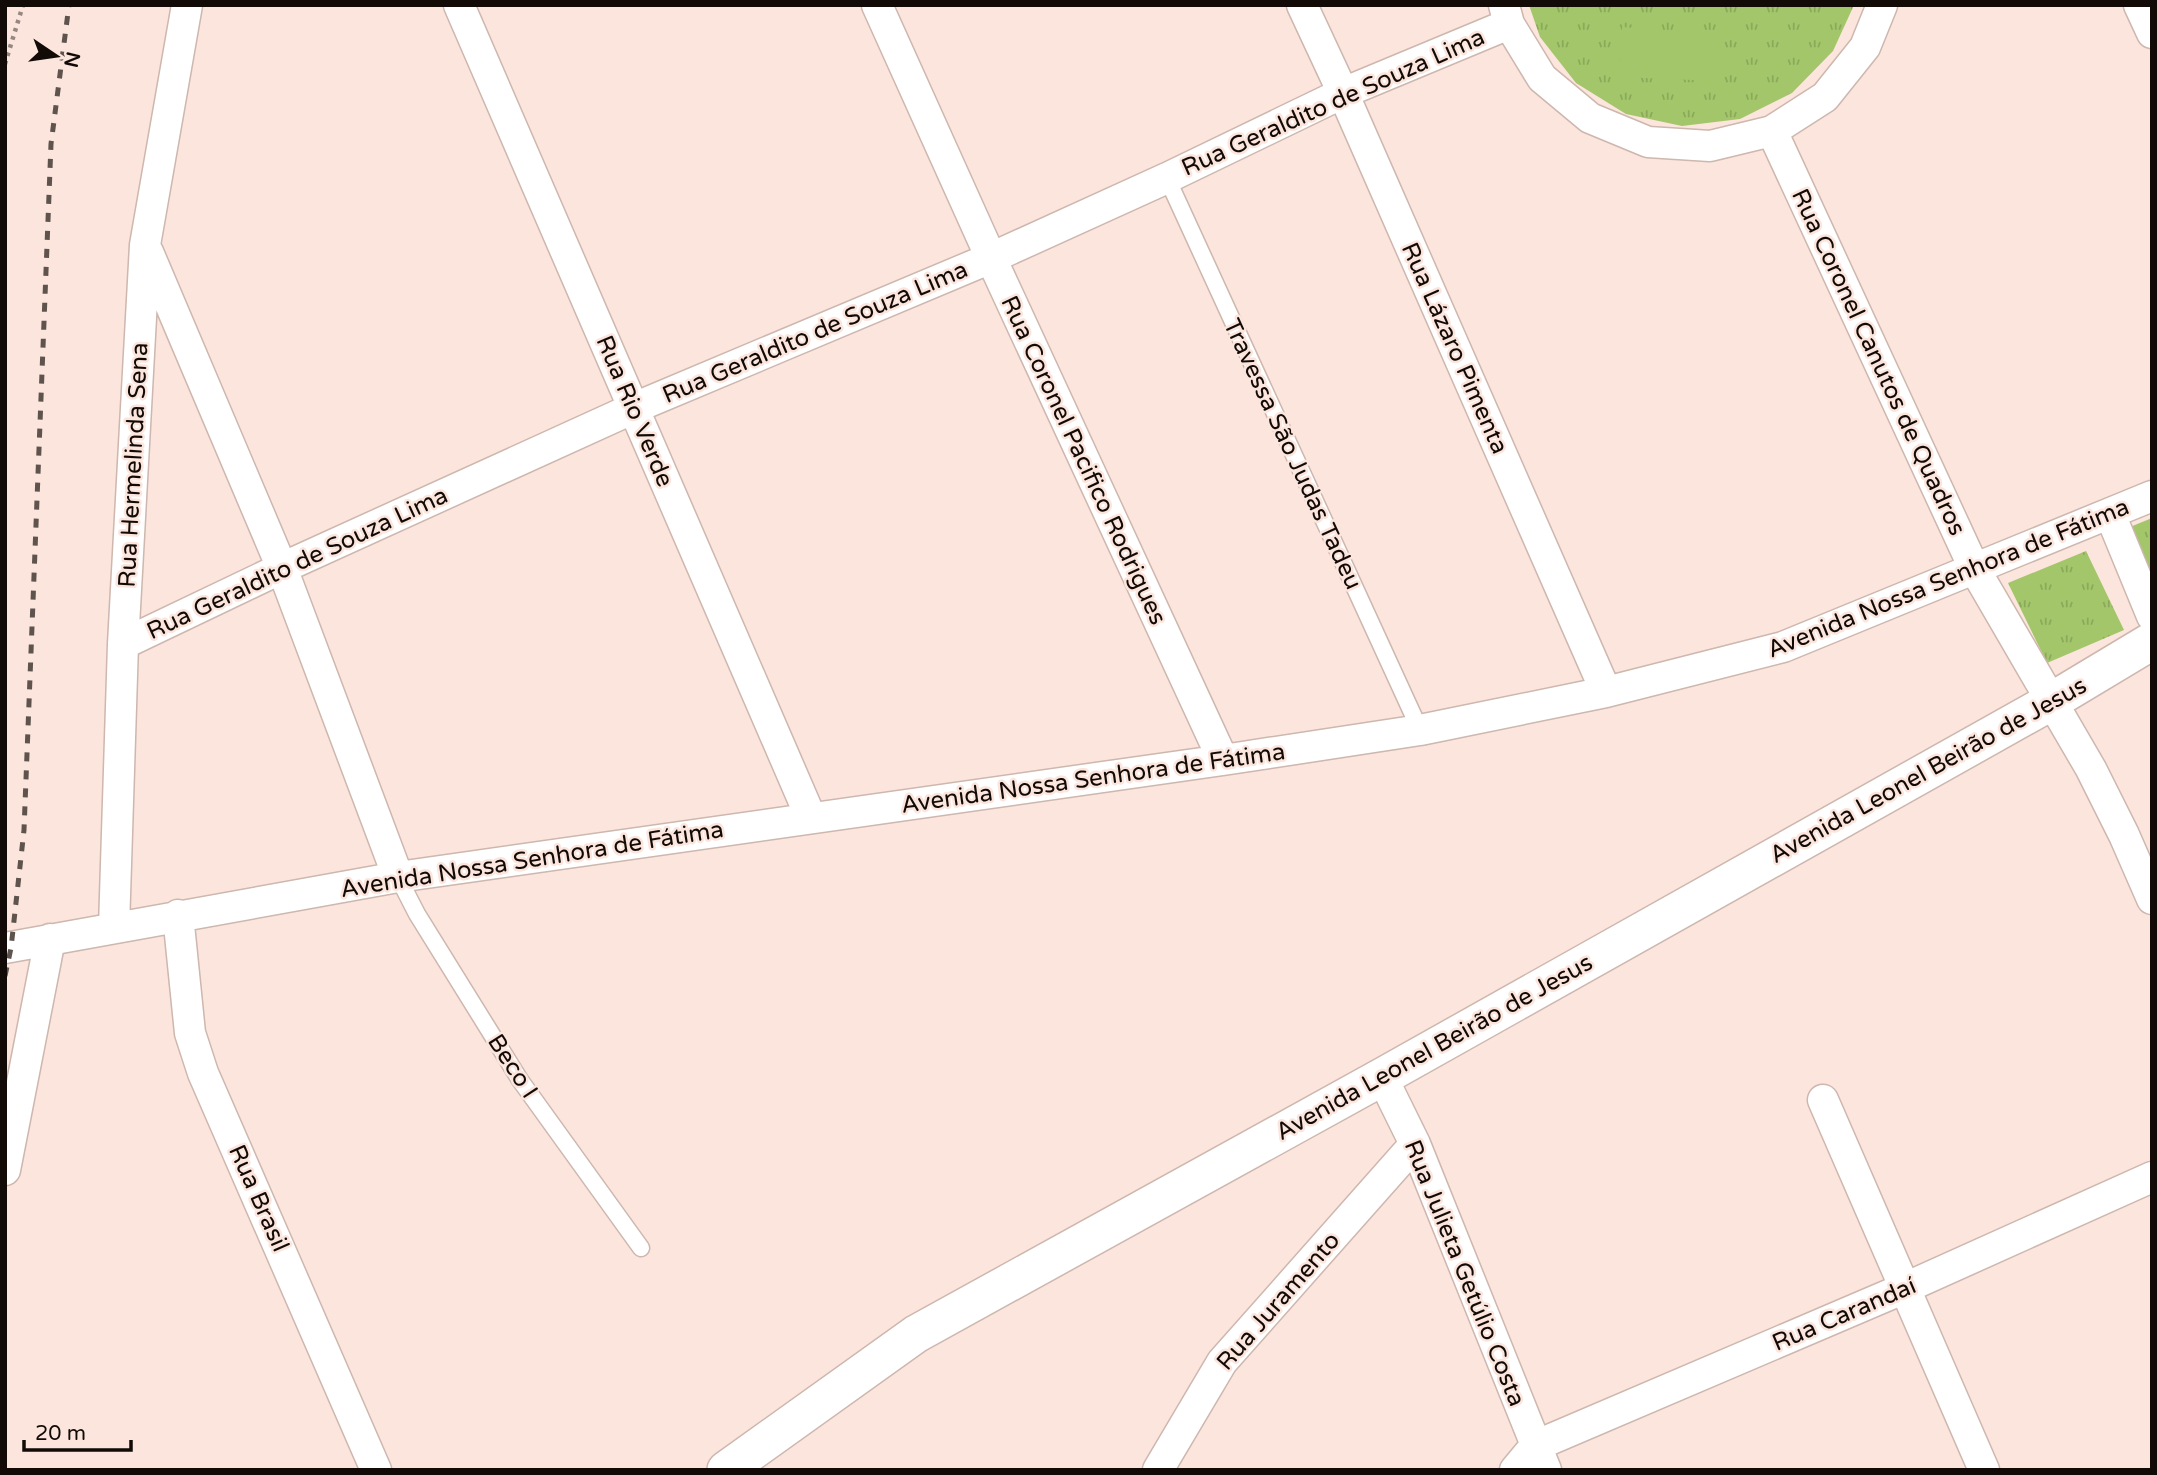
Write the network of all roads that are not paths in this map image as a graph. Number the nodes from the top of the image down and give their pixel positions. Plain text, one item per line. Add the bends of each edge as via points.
1 (187, 5) edge
2 (459, 5) edge
3 (877, 5) edge
4 (1302, 5) edge
5 (1882, 5) edge
6 (2139, 5) edge
7 (1506, 15) edge
8 (2152, 33) edge
9 (1343, 93) junction
10 (1772, 131) junction
11 (1167, 178) junction
12 (145, 245) junction
13 (991, 258) junction
14 (634, 408) junction
15 (2152, 496) edge
16 (2110, 514) junction
17 (282, 568) junction
18 (1974, 568) junction
19 (2152, 616) edge
20 (2152, 641) edge
21 (123, 644) junction
22 (1606, 692) junction
23 (2052, 701) junction
24 (1420, 730) junction
25 (1223, 760) junction
26 (811, 818) junction
27 (398, 877) junction
28 (2152, 899) edge
29 (178, 915) junction
30 (114, 928) junction
31 (50, 939) junction
32 (5, 948) edge
33 (1382, 1077) junction
34 (1823, 1100) dead end
35 (1415, 1144) junction
36 (5, 1170) edge
37 (2152, 1177) edge
38 (641, 1248) dead end
39 (1905, 1288) junction
40 (1540, 1458) edge
41 (376, 1470) edge
42 (726, 1470) edge
43 (1158, 1470) edge
44 (1515, 1470) edge
45 (1984, 1470) edge

1 - 12 street, Rua Hermelinda Sena
2 - 14 street, Rua Rio Verde
3 - 13 street, Rua Coronel Pacifico Rodrigues
4 - 9 street, Rua Lázaro Pimenta
5 - 10 street via 1865,47 1825,97
6 - 8 street
7 - 9 street, Rua Geraldito de Souza Lima
7 - 10 street via 1542,78 1590,118 1648,142 1710,146
9 - 11 street, Rua Geraldito de Souza Lima
9 - 22 street, Rua Lázaro Pimenta
10 - 18 street, Rua Coronel Canutos de Quadros
11 - 13 street, Rua Geraldito de Souza Lima
11 - 24 lane, Travessa São Judas Tadeu
12 - 17 street
12 - 21 street, Rua Hermelinda Sena
13 - 14 street, Rua Geraldito de Souza Lima
13 - 25 street, Rua Coronel Pacifico Rodrigues
14 - 17 street, Rua Geraldito de Souza Lima
14 - 26 street, Rua Rio Verde
15 - 16 street, Avenida Nossa Senhora de Fátima
16 - 18 street, Avenida Nossa Senhora de Fátima
16 - 19 street
17 - 21 street, Rua Geraldito de Souza Lima
17 - 27 street
18 - 22 street, Avenida Nossa Senhora de Fátima via 1783,648
18 - 23 street, Rua Coronel Canutos de Quadros
20 - 23 street, Avenida Leonel Beirão de Jesus
21 - 30 street, Rua Hermelinda Sena
22 - 24 street, Avenida Nossa Senhora de Fátima
23 - 28 street, Rua Coronel Canutos de Quadros via 2113,813
23 - 33 street, Avenida Leonel Beirão de Jesus
24 - 25 street, Avenida Nossa Senhora de Fátima
25 - 26 street, Avenida Nossa Senhora de Fátima
26 - 27 street, Avenida Nossa Senhora de Fátima
27 - 29 street, Avenida Nossa Senhora de Fátima
27 - 38 lane, Beco I via 520,1080
29 - 30 street, Avenida Nossa Senhora de Fátima
29 - 41 street, Rua Brasil via 190,1033 203,1073
30 - 31 street, Avenida Nossa Senhora de Fátima
31 - 32 street, Avenida Nossa Senhora de Fátima
31 - 36 street
33 - 35 street, Rua Julieta Getúlio Costa
33 - 42 street, Avenida Leonel Beirão de Jesus via 916,1334
34 - 39 street
35 - 40 street, Rua Julieta Getúlio Costa
35 - 43 street, Rua Juramento via 1222,1362
37 - 39 street, Rua Carandaí
39 - 40 street, Rua Carandaí
39 - 45 street
40 - 44 street

